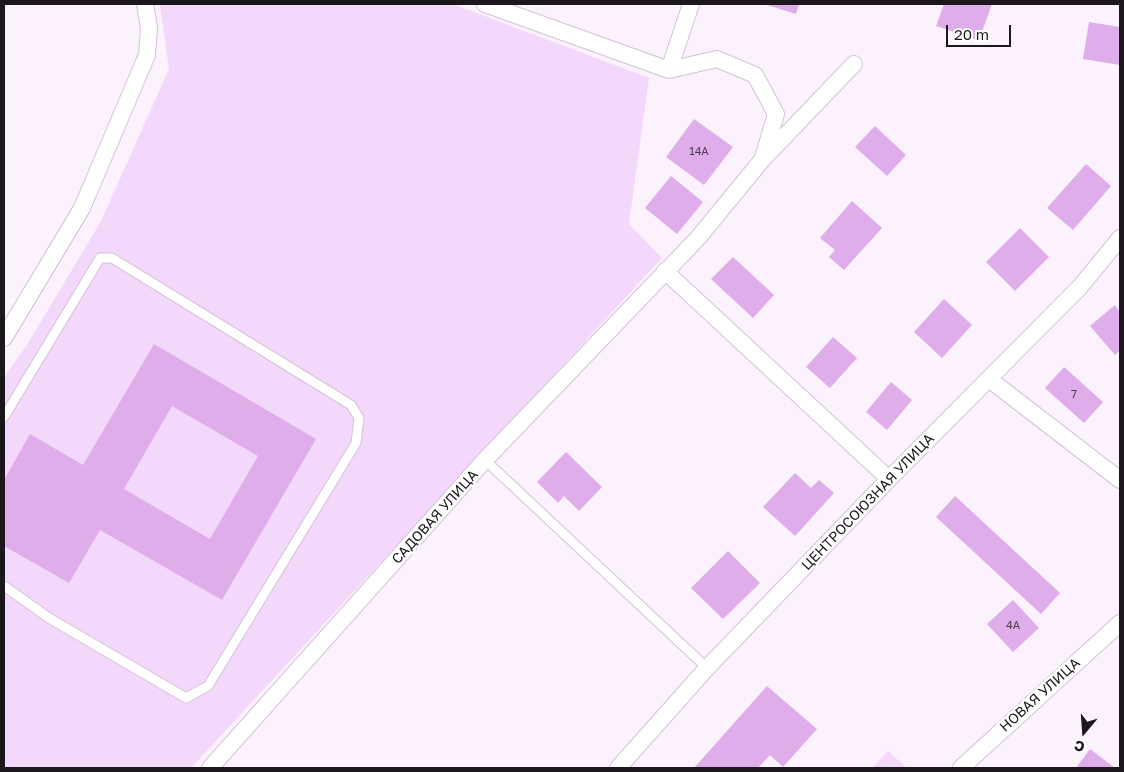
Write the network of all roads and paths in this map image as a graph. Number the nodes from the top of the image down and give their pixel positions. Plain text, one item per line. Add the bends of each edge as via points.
1 (145, 4) edge
2 (485, 4) edge
3 (692, 4) edge
4 (854, 64) dead end
5 (669, 70) junction
6 (762, 160) junction
7 (1120, 238) edge
8 (666, 271) junction
9 (7, 325) edge
10 (989, 379) junction
11 (4, 417) edge
12 (485, 460) junction
13 (889, 479) junction
14 (1120, 480) edge
15 (4, 586) edge
16 (1120, 623) edge
17 (707, 668) junction
18 (210, 768) edge
19 (618, 768) edge
20 (961, 768) edge

1 - 9 street via 149,28 148,55 82,208
2 - 5 street
3 - 5 street
4 - 6 street, САДОВАЯ УЛИЦА
5 - 6 street via 717,59 755,75 776,114
6 - 8 street, САДОВАЯ УЛИЦА via 698,238
7 - 10 street, ЦЕНТРОСОЮЗНАЯ УЛИЦА via 1080,287
8 - 12 street, САДОВАЯ УЛИЦА
8 - 13 street
10 - 13 street, ЦЕНТРОСОЮЗНАЯ УЛИЦА
10 - 14 street
11 - 15 lane via 100,258 112,258 351,405 359,418 356,443 208,686 186,698 50,618
12 - 17 lane
12 - 18 street, САДОВАЯ УЛИЦА
13 - 17 street, ЦЕНТРОСОЮЗНАЯ УЛИЦА
16 - 20 street, НОВАЯ УЛИЦА
17 - 19 street, ЦЕНТРОСОЮЗНАЯ УЛИЦА

